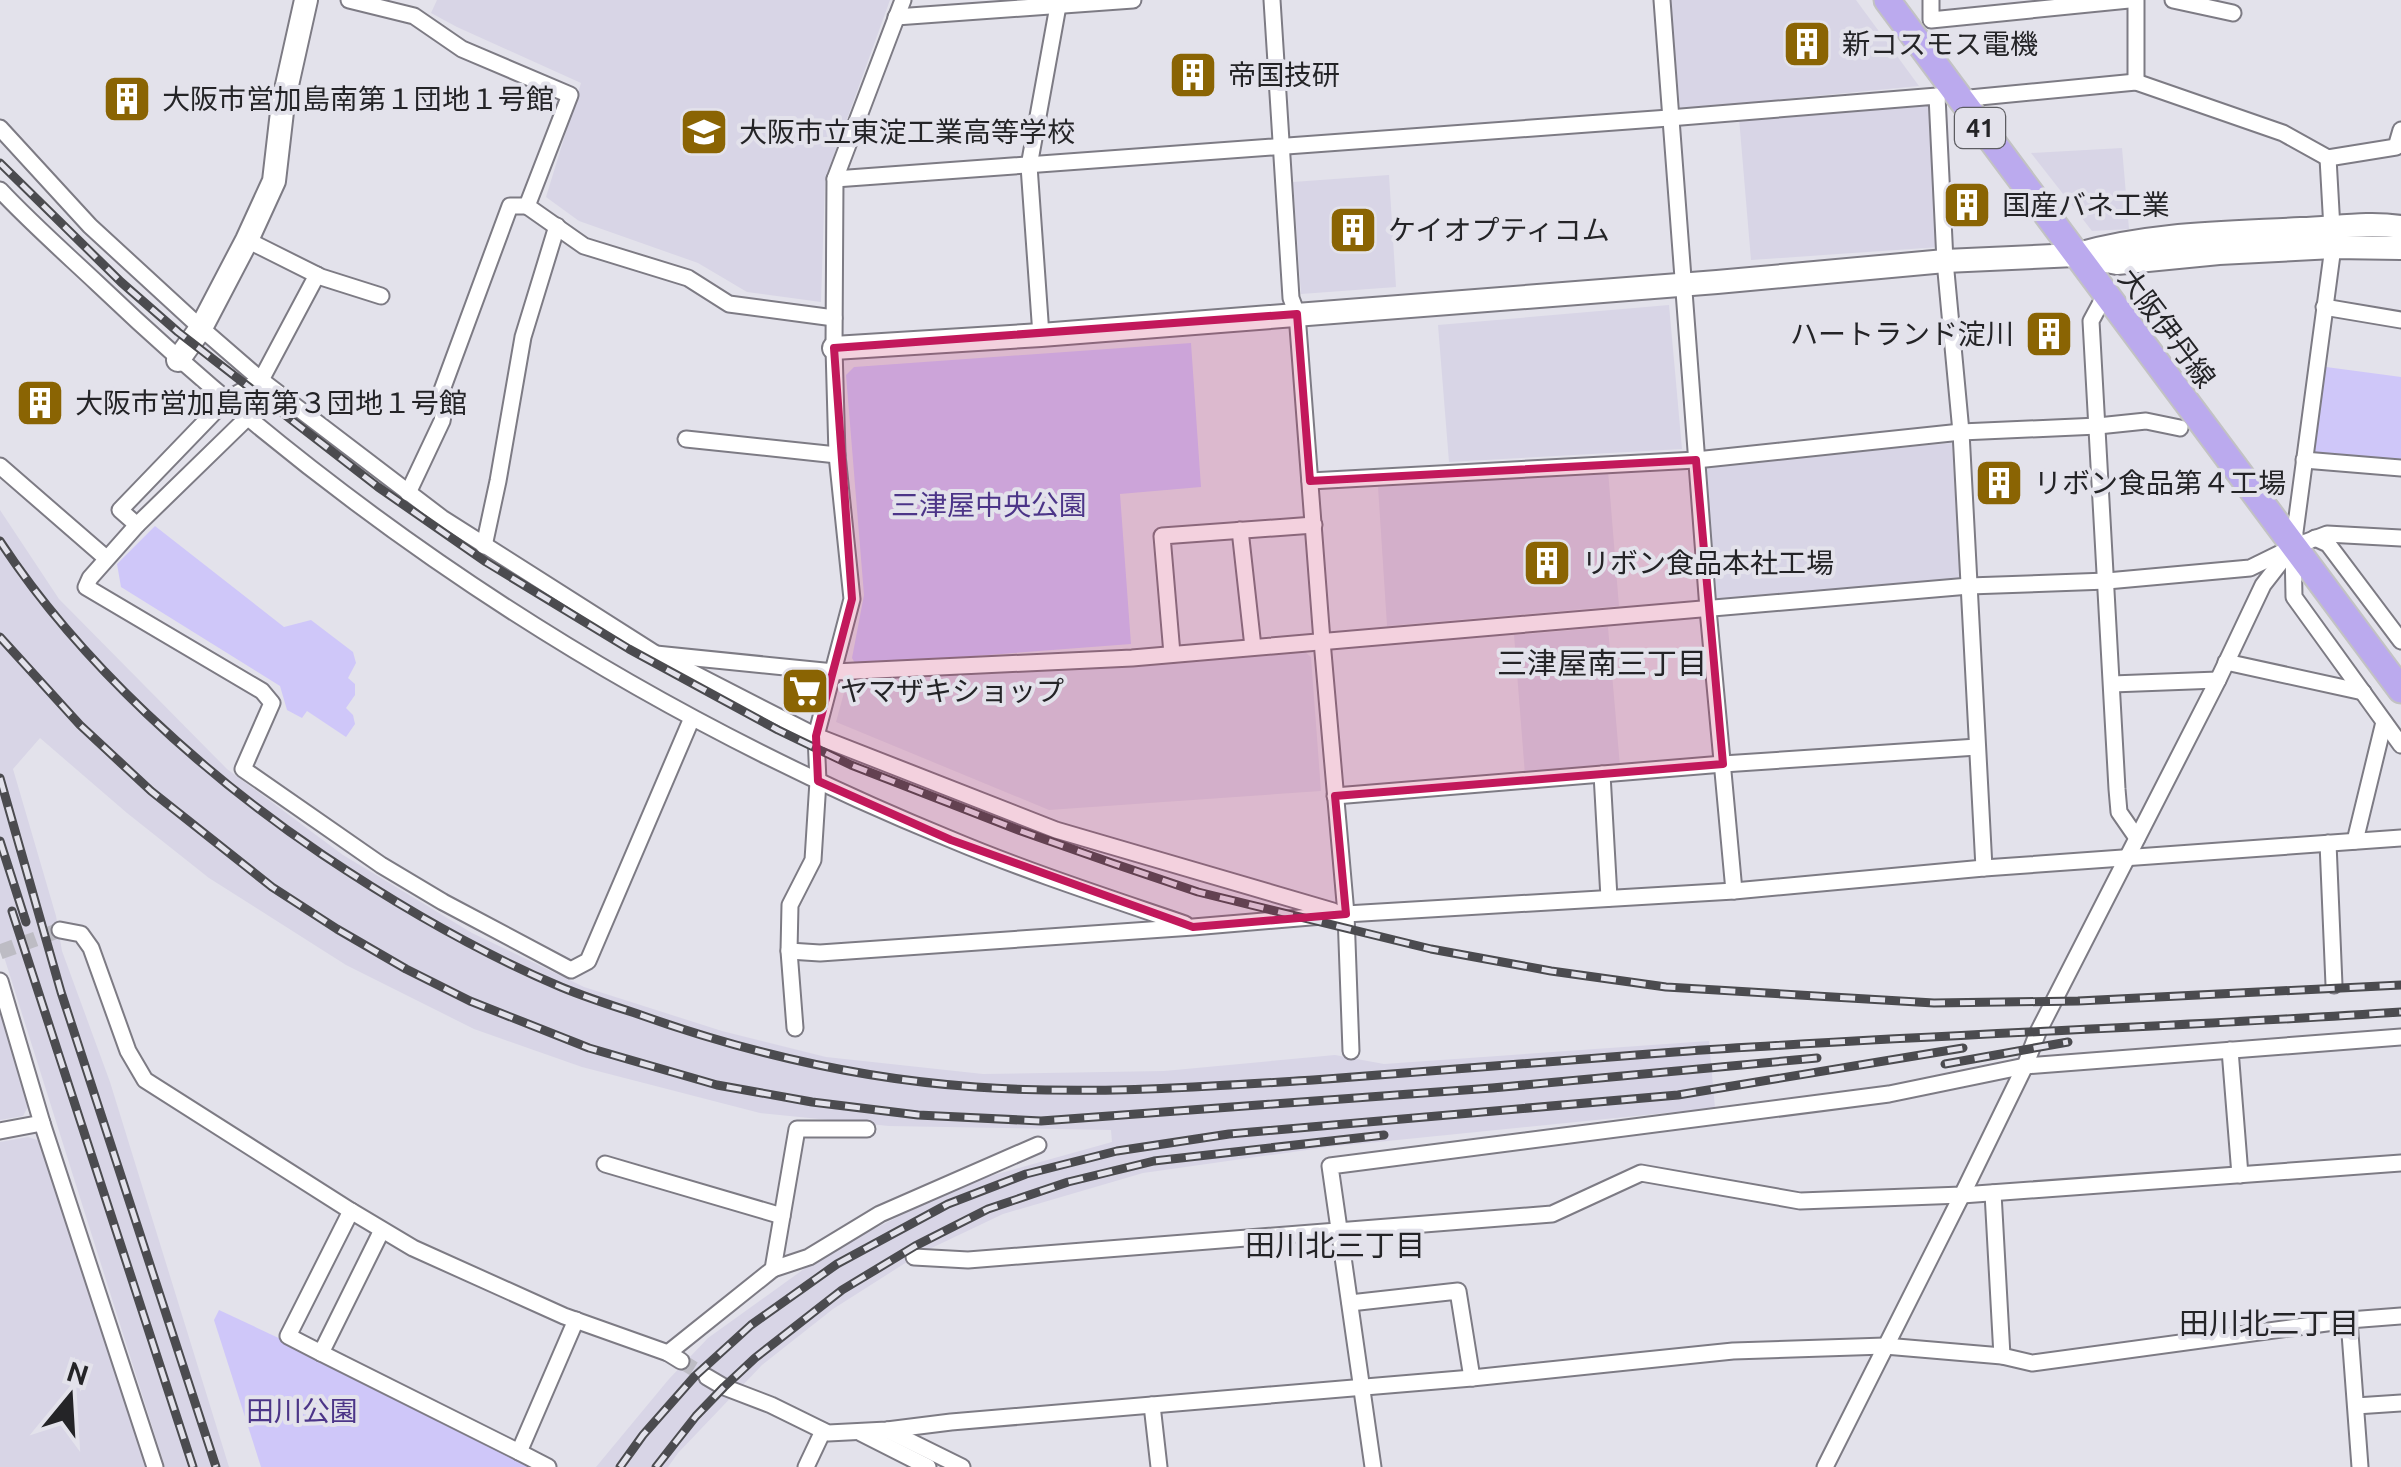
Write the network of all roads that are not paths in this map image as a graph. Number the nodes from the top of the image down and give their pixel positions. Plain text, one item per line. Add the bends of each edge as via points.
1 (306, 0) edge
2 (349, 0) edge
3 (423, 0) edge
4 (903, 0) edge
5 (1132, 0) edge
6 (1272, 0) edge
7 (1662, 0) edge
8 (1886, 0) edge
9 (1930, 0) edge
10 (2132, 0) edge
11 (2172, 0) edge
12 (2059, 4) edge
13 (1058, 6) junction
14 (2233, 13) dead end
15 (414, 16) junction
16 (896, 17) junction
17 (2136, 82) junction
18 (1959, 98) junction
19 (1669, 118) junction
20 (0, 128) edge
21 (2401, 130) edge
22 (1282, 146) junction
23 (2328, 158) junction
24 (1029, 166) junction
25 (834, 178) junction
26 (0, 190) edge
27 (527, 206) junction
28 (557, 226) junction
29 (2401, 227) edge
30 (2332, 238) junction
31 (247, 240) junction
32 (2401, 248) edge
33 (2075, 255) junction
34 (1945, 261) junction
35 (317, 275) junction
36 (1682, 285) junction
37 (2105, 295) junction
38 (381, 296) dead end
39 (2324, 307) junction
40 (1298, 314) junction
41 (834, 318) junction
42 (2401, 320) edge
43 (201, 328) junction
44 (1042, 335) junction
45 (834, 348) junction
46 (178, 360) junction
47 (261, 380) junction
48 (226, 400) junction
49 (247, 418) junction
50 (2098, 426) junction
51 (2180, 428) dead end
52 (1961, 432) junction
53 (686, 438) dead end
54 (837, 455) junction
55 (174, 456) junction
56 (1696, 460) junction
57 (2304, 460) junction
58 (0, 466) edge
59 (2401, 468) edge
60 (192, 473) junction
61 (1310, 481) junction
62 (408, 493) junction
63 (138, 525) junction
64 (1314, 525) junction
65 (1240, 530) junction
66 (2401, 538) edge
67 (2304, 542) junction
68 (484, 546) junction
69 (106, 558) junction
70 (2107, 581) junction
71 (1969, 586) junction
72 (1708, 609) junction
73 (1322, 641) junction
74 (2401, 641) edge
75 (1253, 647) junction
76 (656, 654) junction
77 (1172, 654) junction
78 (2226, 662) junction
79 (834, 672) junction
80 (2218, 680) junction
81 (2112, 684) junction
82 (2401, 690) edge
83 (2363, 692) junction
84 (692, 718) junction
85 (2384, 722) junction
86 (816, 736) junction
87 (2401, 745) edge
88 (1977, 747) junction
89 (1722, 764) junction
90 (1602, 774) junction
91 (818, 781) junction
92 (1335, 796) junction
93 (2136, 838) junction
94 (2401, 838) edge
95 (2355, 841) junction
96 (2328, 843) junction
97 (2126, 858) junction
98 (1984, 868) junction
99 (1734, 891) junction
100 (1609, 898) junction
101 (1346, 914) junction
102 (1193, 928) junction
103 (60, 930) dead end
104 (790, 950) junction
105 (0, 981) edge
106 (2334, 985) dead end
107 (795, 1028) dead end
108 (2401, 1037) edge
109 (2230, 1050) junction
110 (1351, 1051) dead end
111 (2024, 1066) junction
112 (42, 1123) junction
113 (866, 1129) dead end
114 (0, 1132) edge
115 (1038, 1145) dead end
116 (2401, 1163) edge
117 (605, 1164) dead end
118 (2240, 1175) junction
119 (1992, 1193) junction
120 (1962, 1195) junction
121 (351, 1211) junction
122 (782, 1216) junction
123 (382, 1230) junction
124 (1340, 1232) junction
125 (914, 1258) dead end
126 (773, 1269) junction
127 (1350, 1303) junction
128 (2401, 1316) edge
129 (576, 1320) junction
130 (2350, 1320) junction
131 (1885, 1346) junction
132 (321, 1353) junction
133 (2002, 1356) junction
134 (707, 1377) tunnel mouth
135 (1472, 1378) junction
136 (1361, 1387) junction
137 (2401, 1403) edge
138 (1152, 1405) junction
139 (2356, 1406) junction
140 (887, 1430) junction
141 (823, 1431) junction
142 (858, 1431) junction
143 (519, 1452) junction
144 (155, 1467) edge
145 (548, 1467) edge
146 (806, 1467) edge
147 (928, 1467) edge
148 (962, 1467) edge
149 (1159, 1467) edge
150 (1374, 1467) edge
151 (1825, 1467) edge
152 (2360, 1467) edge

1 - 31 street via 274,181
2 - 15 street
3 - 15 street
4 - 16 street
5 - 13 street
6 - 22 street
7 - 19 street
8 - 18 main road, 大阪伊丹線 / 41
9 - 12 street via 1931,20
10 - 12 street
10 - 17 street
11 - 14 street
13 - 16 street
13 - 24 street
15 - 27 street via 462,48 570,94
16 - 25 street
17 - 18 street
17 - 23 street via 2283,134
18 - 33 main road, 大阪伊丹線 / 41
19 - 22 street
19 - 34 street via 1938,96
19 - 36 street
20 - 43 street via 90,226
21 - 23 street via 2396,146
22 - 24 street
22 - 40 street via 1291,298
23 - 30 street
24 - 25 street
24 - 44 street
25 - 41 street
26 - 46 street
27 - 28 street
27 - 62 street via 510,206 442,390 442,420
28 - 41 street via 584,246 688,278 729,304
28 - 68 street via 523,337
29 - 30 street
30 - 32 street
30 - 33 street via 2117,263
30 - 39 street
31 - 35 street
31 - 43 street
33 - 34 street
33 - 37 main road, 大阪伊丹線 / 41
34 - 36 street
34 - 52 street
35 - 38 street
35 - 47 street
36 - 40 street
36 - 56 street
37 - 50 street via 2092,321
37 - 67 main road, 大阪伊丹線 / 41
39 - 42 street
39 - 57 street
40 - 44 street
40 - 61 street
41 - 45 street
43 - 46 street
43 - 47 street
44 - 45 street
45 - 54 street
46 - 48 street
47 - 48 street
47 - 62 street
48 - 49 street
48 - 55 street
49 - 60 street
49 - 84 street via 474,586
50 - 51 street via 2146,421
50 - 52 street
50 - 70 street
52 - 56 street
52 - 71 street
53 - 54 street
54 - 79 street via 852,599
55 - 60 street
55 - 63 street via 120,510
56 - 61 street
56 - 72 street
57 - 59 street
57 - 67 street
58 - 69 street
60 - 63 street
61 - 64 street
62 - 68 street
63 - 69 street
64 - 65 street
64 - 73 street
65 - 75 street
65 - 77 street via 1162,536
66 - 67 street via 2327,534
67 - 70 street via 2250,568
67 - 74 street via 2328,544
67 - 78 street via 2263,585
67 - 82 main road, 大阪伊丹線 / 41
67 - 83 street via 2294,597
68 - 76 street
69 - 84 street via 86,587 272,703 244,770 396,874 571,970 588,961
70 - 71 street
70 - 81 street
71 - 72 street
71 - 88 street
72 - 73 street
72 - 89 street
73 - 75 street
73 - 92 street
75 - 77 street
76 - 79 street
76 - 86 street
77 - 79 street
78 - 80 street
78 - 83 street
79 - 86 street
80 - 81 street
80 - 93 street
81 - 93 street via 2119,812
83 - 85 street
84 - 91 street
85 - 87 street
85 - 95 street
86 - 91 street
86 - 101 street via 1056,830
88 - 89 street
88 - 98 street
89 - 90 street
89 - 99 street
90 - 92 street
90 - 100 street
91 - 102 street via 951,840
91 - 104 street via 813,860 790,905
92 - 101 street
93 - 97 street
94 - 95 street
95 - 96 street
96 - 97 street
96 - 106 street
97 - 98 street
97 - 111 street
98 - 99 street
99 - 100 street
100 - 101 street
101 - 102 street
101 - 110 street
102 - 104 street
103 - 121 street via 80,934 91,948 145,1080
104 - 107 street
105 - 112 street
108 - 109 street
109 - 111 street
109 - 118 street
111 - 120 street
111 - 124 street via 1890,1094 1330,1166
112 - 114 street
112 - 144 street
113 - 122 street via 797,1130
115 - 126 street
116 - 118 street
117 - 122 street
118 - 119 street
119 - 120 street
119 - 133 street
120 - 124 street via 1800,1201 1641,1173 1552,1214
120 - 131 street
121 - 123 street
121 - 132 street via 288,1336
122 - 126 street
123 - 129 street
123 - 132 street
124 - 125 street via 968,1260
124 - 127 street
126 - 129 street via 675,1357
127 - 135 street via 1458,1290
127 - 136 street
128 - 130 street
129 - 143 street
130 - 133 street via 2032,1363
130 - 139 street
131 - 133 street
131 - 135 street via 1733,1351
131 - 151 street
132 - 143 street
134 - 141 street
135 - 136 street
136 - 138 street
136 - 150 street
137 - 139 street
138 - 140 street
138 - 149 street
139 - 152 street
140 - 142 street
140 - 148 street
141 - 142 street
141 - 146 street
142 - 147 street
143 - 145 street

